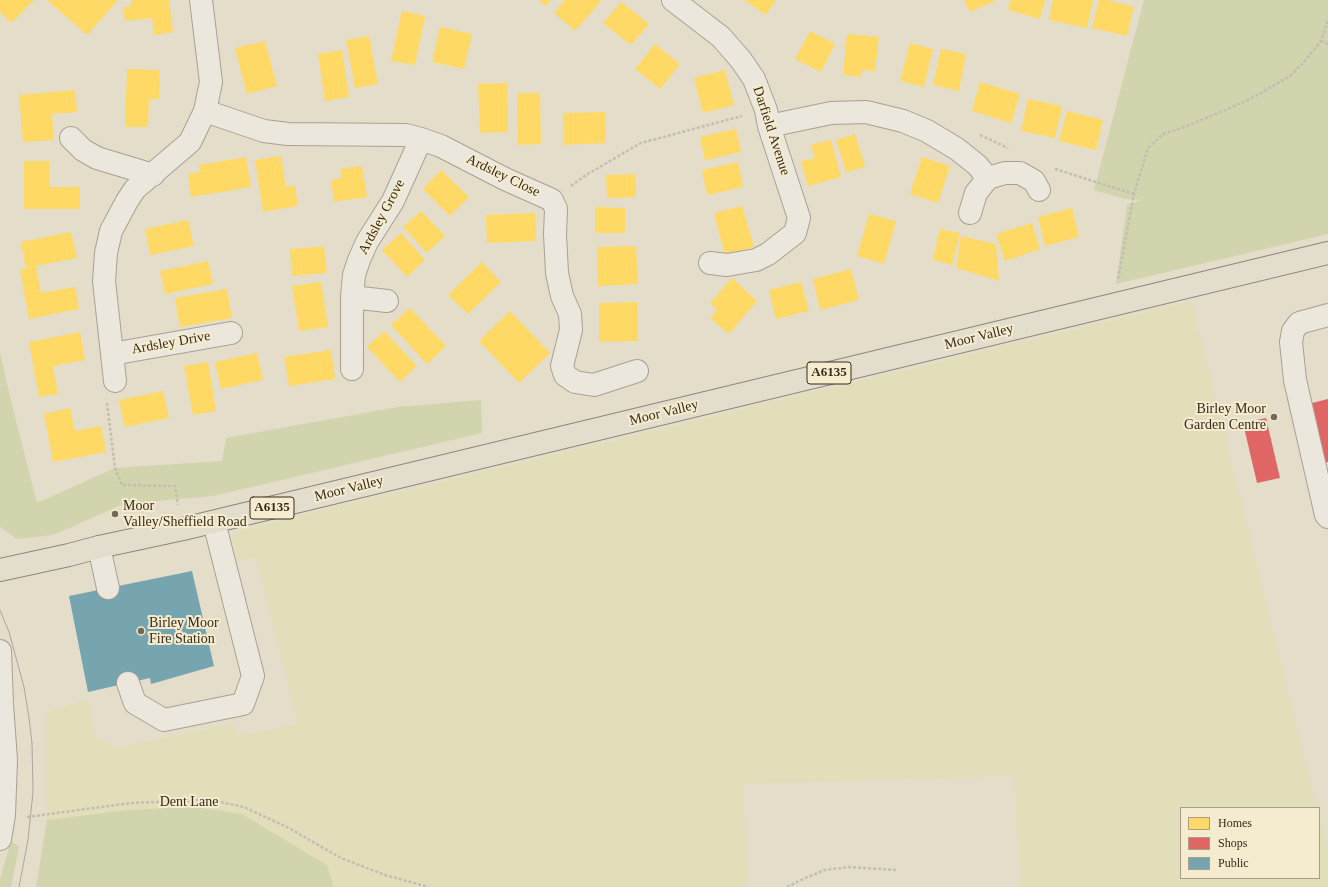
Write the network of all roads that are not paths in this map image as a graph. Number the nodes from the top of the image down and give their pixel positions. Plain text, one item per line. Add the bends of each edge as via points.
1 (201, 0) edge
2 (685, 3) edge
3 (205, 111) junction
4 (768, 118) junction
5 (71, 138) dead end
6 (421, 139) junction
7 (153, 175) junction
8 (988, 178) junction
9 (1039, 190) dead end
10 (970, 213) dead end
11 (1328, 253) edge
12 (710, 263) dead end
13 (352, 297) junction
14 (387, 301) dead end
15 (1328, 315) edge
16 (231, 333) dead end
17 (112, 354) junction
18 (352, 369) dead end
19 (637, 371) dead end
20 (115, 381) road end
21 (1328, 517) edge
22 (214, 522) junction
23 (99, 547) junction
24 (0, 570) edge
25 (108, 588) dead end
26 (0, 651) edge
27 (128, 683) dead end
28 (1, 702) edge
29 (3, 760) edge
30 (0, 838) edge

1 - 3 street, Ardsley Drive via 210,82
2 - 4 street, Darfield Avenue via 741,60 754,79
3 - 6 street, Ardsley Close via 264,131 288,134 406,135
3 - 7 street, Ardsley Drive via 190,142
4 - 8 street via 866,112 903,121 957,149
4 - 12 street, Darfield Avenue via 799,218 795,233 756,260 727,265
5 - 7 street via 97,158
6 - 13 street, Ardsley Grove via 393,200 359,260 354,275
6 - 19 street, Ardsley Close via 441,146 552,200 556,209 557,273 562,296 570,314 571,330 562,366 566,375 575,382 594,385
7 - 17 street, Ardsley Drive via 135,189 111,230 104,281
8 - 9 street via 1005,173 1020,173 1034,181
8 - 10 street via 976,194
11 - 22 main road, Moor Valley / A6135
13 - 14 street
13 - 18 street, Ardsley Grove
15 - 21 street via 1299,323 1293,331 1291,342 1295,380
16 - 17 street, Ardsley Drive
17 - 20 street, Ardsley Drive
22 - 23 main road, Moor Valley / A6135
22 - 27 street via 253,676 243,704 164,720 135,703
23 - 24 main road, Moor Valley / A6135
23 - 25 street
26 - 28 street
28 - 29 street
29 - 30 street via 4,815

